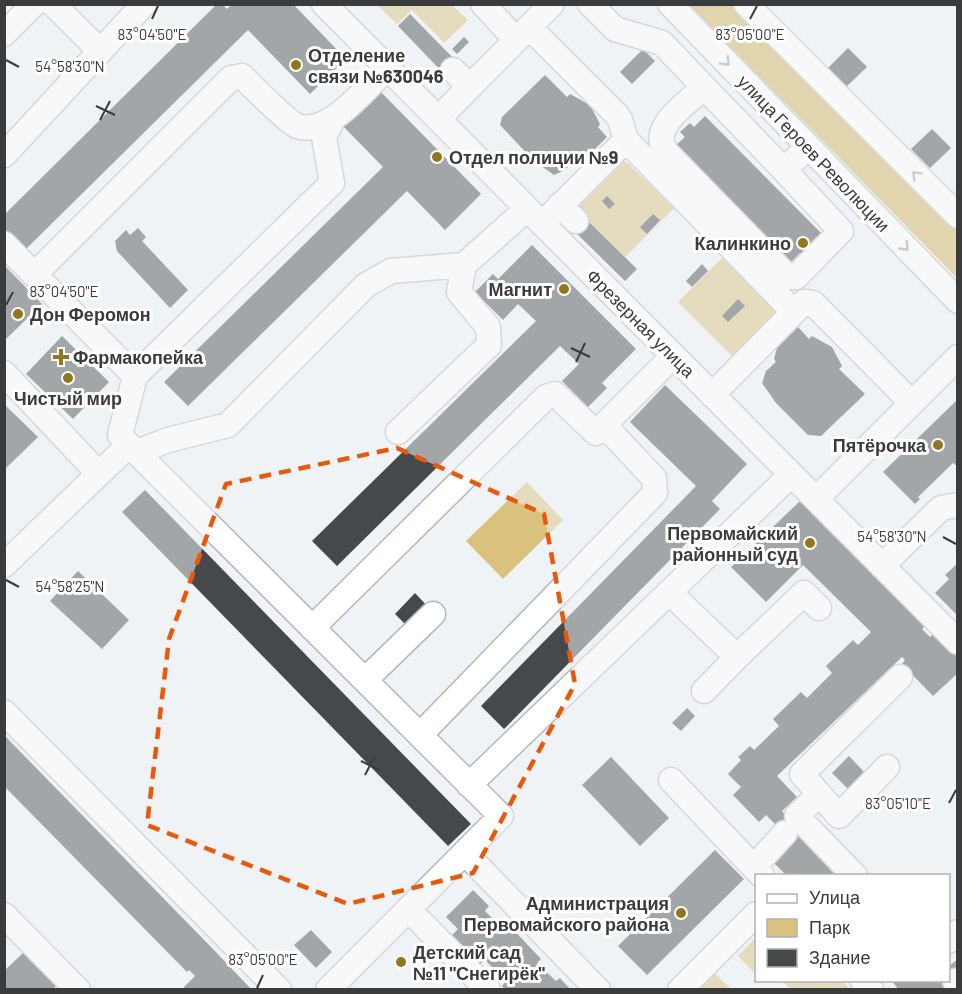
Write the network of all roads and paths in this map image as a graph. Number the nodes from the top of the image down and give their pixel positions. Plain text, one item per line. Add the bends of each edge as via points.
1 (34, 4) edge
2 (53, 4) edge
3 (144, 4) edge
4 (324, 4) edge
5 (483, 4) edge
6 (552, 4) edge
7 (590, 4) edge
8 (746, 4) edge
9 (678, 12) edge
10 (4, 34) edge
11 (523, 34) junction
12 (662, 43) junction
13 (100, 51) junction
14 (387, 68) junction
15 (453, 70) dead end
16 (470, 87) junction
17 (704, 87) junction
18 (438, 119) junction
19 (333, 120) junction
20 (626, 140) junction
21 (808, 147) junction
22 (4, 155) edge
23 (784, 170) junction
24 (534, 216) junction
25 (957, 216) edge
26 (4, 243) edge
27 (464, 264) junction
28 (34, 275) junction
29 (957, 301) edge
30 (794, 312) junction
31 (673, 356) junction
32 (957, 357) edge
33 (4, 373) edge
34 (135, 376) junction
35 (712, 395) junction
36 (912, 403) junction
37 (604, 425) junction
38 (398, 432) dead end
39 (133, 449) junction
40 (99, 474) junction
41 (791, 475) junction
42 (816, 499) junction
43 (957, 505) edge
44 (7, 557) edge
45 (882, 566) junction
46 (669, 592) junction
47 (819, 608) dead end
48 (433, 614) dead end
49 (312, 628) junction
50 (957, 642) edge
51 (737, 657) junction
52 (900, 676) dead end
53 (365, 681) junction
54 (704, 691) dead end
55 (4, 712) edge
56 (420, 735) junction
57 (887, 768) dead end
58 (671, 780) dead end
59 (469, 785) junction
60 (819, 794) junction
61 (792, 824) junction
62 (465, 853) junction
63 (758, 871) edge
64 (853, 874) edge
65 (408, 909) junction
66 (4, 915) edge
67 (755, 915) edge
68 (78, 990) edge
69 (279, 990) edge
70 (328, 990) edge
71 (488, 990) edge
72 (598, 990) edge
73 (680, 990) edge

1 - 10 street
2 - 13 street
3 - 13 street
4 - 14 street, Фрезерная улица
5 - 11 street
6 - 11 street
7 - 12 street via 615,29
25 -> 8 street
9 - 12 street
9 -> 21 street, улица Героев Революции
11 - 16 street
11 - 20 street via 616,114
12 - 17 street
13 - 22 street
14 - 18 street, Фрезерная улица
14 - 19 street
15 - 16 street
16 - 18 street
17 - 23 street
17 - 23 street via 662,129 662,147 792,278 842,231
18 - 24 street, Фрезерная улица
19 - 28 street via 311,128 296,125 242,76 231,78
19 - 34 street via 324,137 332,183
20 - 24 street via 568,213
20 - 30 street
21 - 23 street
21 -> 29 street, улица Героев Революции
24 - 27 street
24 - 31 street, Фрезерная улица
26 - 28 street
27 - 38 street via 459,292 488,327 489,345
27 - 39 street via 391,272 366,285 228,425
28 - 34 street
30 - 35 street
30 - 36 street via 804,302 813,303
31 - 35 street, Фрезерная улица
31 - 37 street
32 - 36 street
33 - 40 street
34 - 39 street via 120,435
35 - 41 street, Фрезерная улица
36 - 42 street
37 - 49 street via 596,433 555,394 546,397
37 - 56 street via 654,478 656,493
39 - 40 street
39 - 49 street
40 - 44 street
41 - 42 street, Фрезерная улица
41 - 46 street
42 - 45 street, Фрезерная улица
43 - 45 street via 941,508
45 - 50 street, Фрезерная улица
46 - 51 street
46 - 59 street
47 - 51 street via 804,593
48 - 53 street
49 - 53 street
51 - 54 street
52 - 60 street via 802,774
53 - 56 street
55 - 69 street
56 - 59 street
57 - 60 street via 839,816
58 - 63 street
59 - 62 street via 501,816
60 - 61 street
61 - 63 street
61 - 64 street
62 - 65 street
62 - 72 street
65 - 70 street
65 - 71 street
66 - 68 street
67 - 73 street

